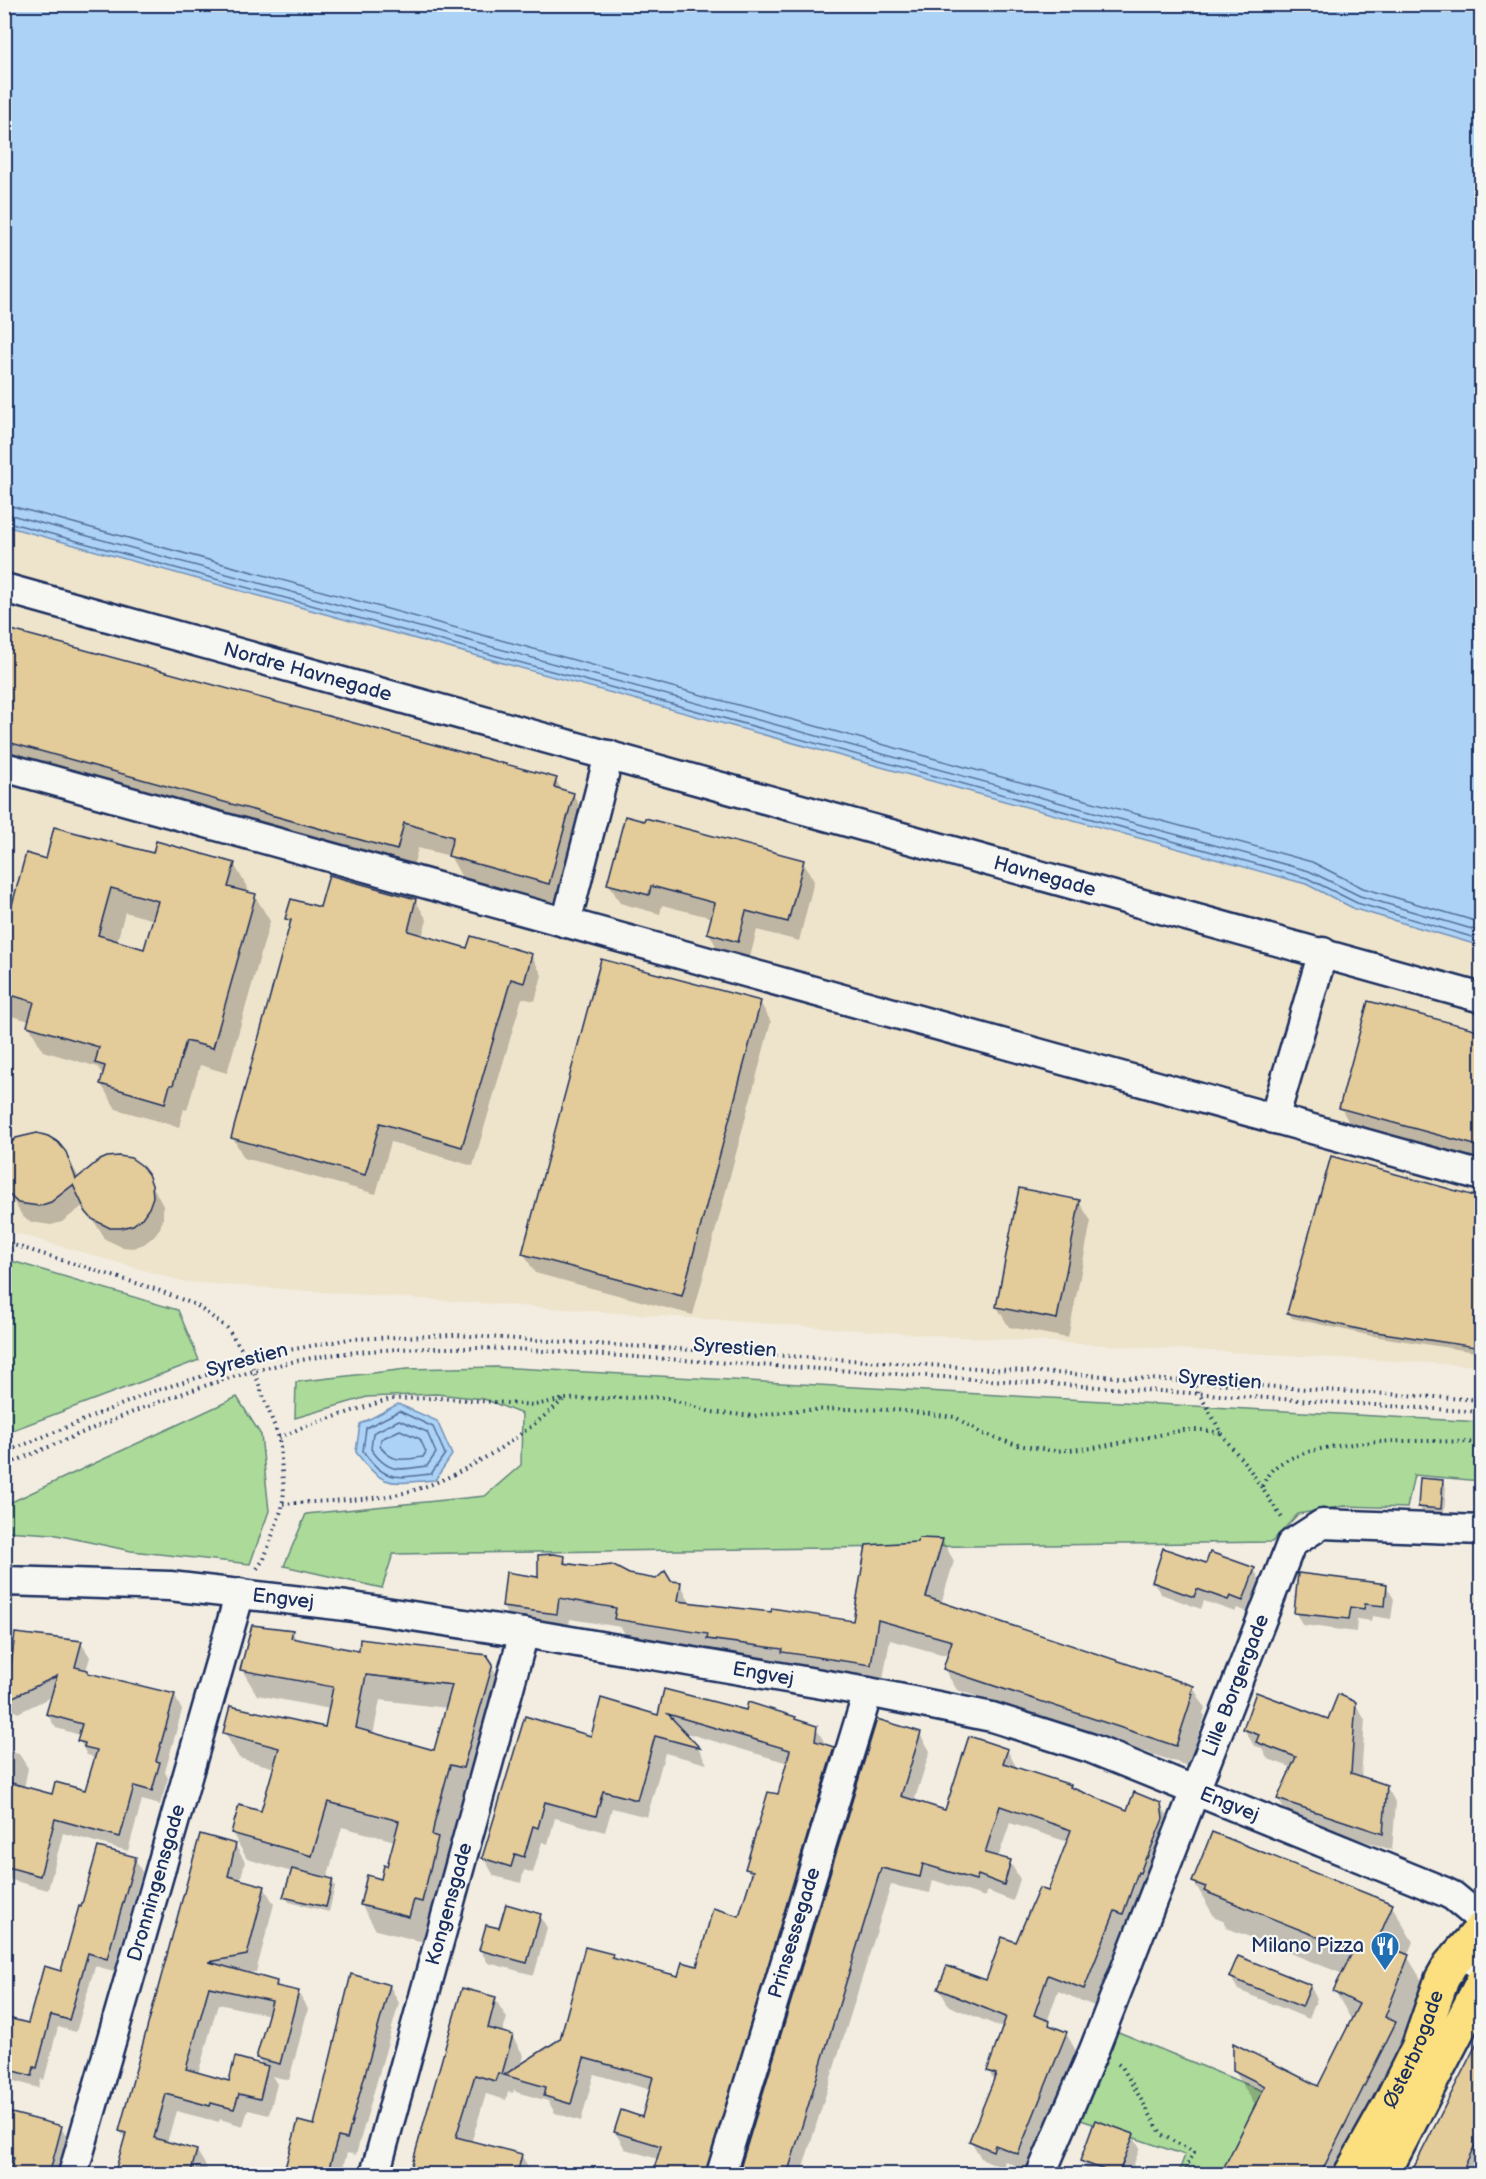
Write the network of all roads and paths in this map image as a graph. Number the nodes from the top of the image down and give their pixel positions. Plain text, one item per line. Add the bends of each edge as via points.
1 (4, 588) edge
2 (609, 755) junction
3 (4, 767) edge
4 (566, 923) junction
5 (1323, 952) junction
6 (1482, 998) edge
7 (1274, 1119) junction
8 (1482, 1176) edge
9 (4, 1242) edge
10 (250, 1361) junction
11 (254, 1372) junction
12 (1192, 1381) junction
13 (1198, 1393) junction
14 (565, 1399) junction
15 (1482, 1400) edge
16 (1482, 1412) edge
17 (1221, 1433) junction
18 (279, 1438) junction
19 (1482, 1443) edge
20 (4, 1453) edge
21 (4, 1466) edge
22 (1262, 1486) junction
23 (282, 1504) junction
24 (1482, 1530) edge
25 (1291, 1544) junction
26 (4, 1581) edge
27 (240, 1593) junction
28 (524, 1633) junction
29 (868, 1692) junction
30 (1194, 1790) junction
31 (1482, 1920) edge
32 (1482, 1928) edge
33 (1471, 1960) edge
34 (1482, 1983) edge
35 (1094, 2050) junction
36 (73, 2175) edge
37 (375, 2175) edge
38 (721, 2175) edge
39 (1041, 2175) edge
40 (1185, 2175) edge
41 (1351, 2175) edge
42 (1383, 2175) edge

1 - 2 street, Nordre Havnegade
2 - 4 street
2 - 5 street, Havnegade
3 - 4 street
4 - 7 street
5 - 6 street, Havnegade
5 - 7 street
7 - 8 street
9 - 10 path via 196,1305 227,1328
10 - 11 path
10 - 12 path, Syrestien via 349,1339 455,1335
10 - 20 path, Syrestien via 154,1391
11 - 13 path, Syrestien via 328,1355 461,1347
11 - 18 path
11 - 21 path, Syrestien via 184,1394
12 - 13 path
12 - 15 path, Syrestien
13 - 16 path, Syrestien
13 - 17 path
14 - 17 path via 664,1397 711,1412 753,1416 799,1410 896,1410 955,1417 983,1434 1055,1451 1094,1448 1184,1430
14 - 18 path via 535,1405 439,1398 390,1399
14 - 23 path via 543,1419 462,1472 390,1496
17 - 22 path
18 - 23 path
19 - 22 path via 1386,1440 1334,1447 1297,1455 1279,1464
22 - 25 path via 1280,1513
23 - 27 path via 264,1559
24 - 25 street via 1322,1524
25 - 30 street, Lille Borgergade
26 - 27 street, Engvej via 170,1586
27 - 28 street, Engvej
27 - 36 street, Dronningensgade
28 - 29 street, Engvej
28 - 37 street, Kongensgade
29 - 30 street, Engvej via 992,1717 1090,1748
29 - 38 street, Prinsessegade
30 - 31 street, Engvej via 1445,1892
30 - 35 street, Lille Borgergade
32 - 33 main road, Østerbrogade
33 - 41 main road, Østerbrogade via 1442,1980 1418,2048
34 - 42 main road, Østerbrogade
35 - 39 street, Lille Borgergade
35 - 40 path via 1122,2067 1162,2135 1194,2152

